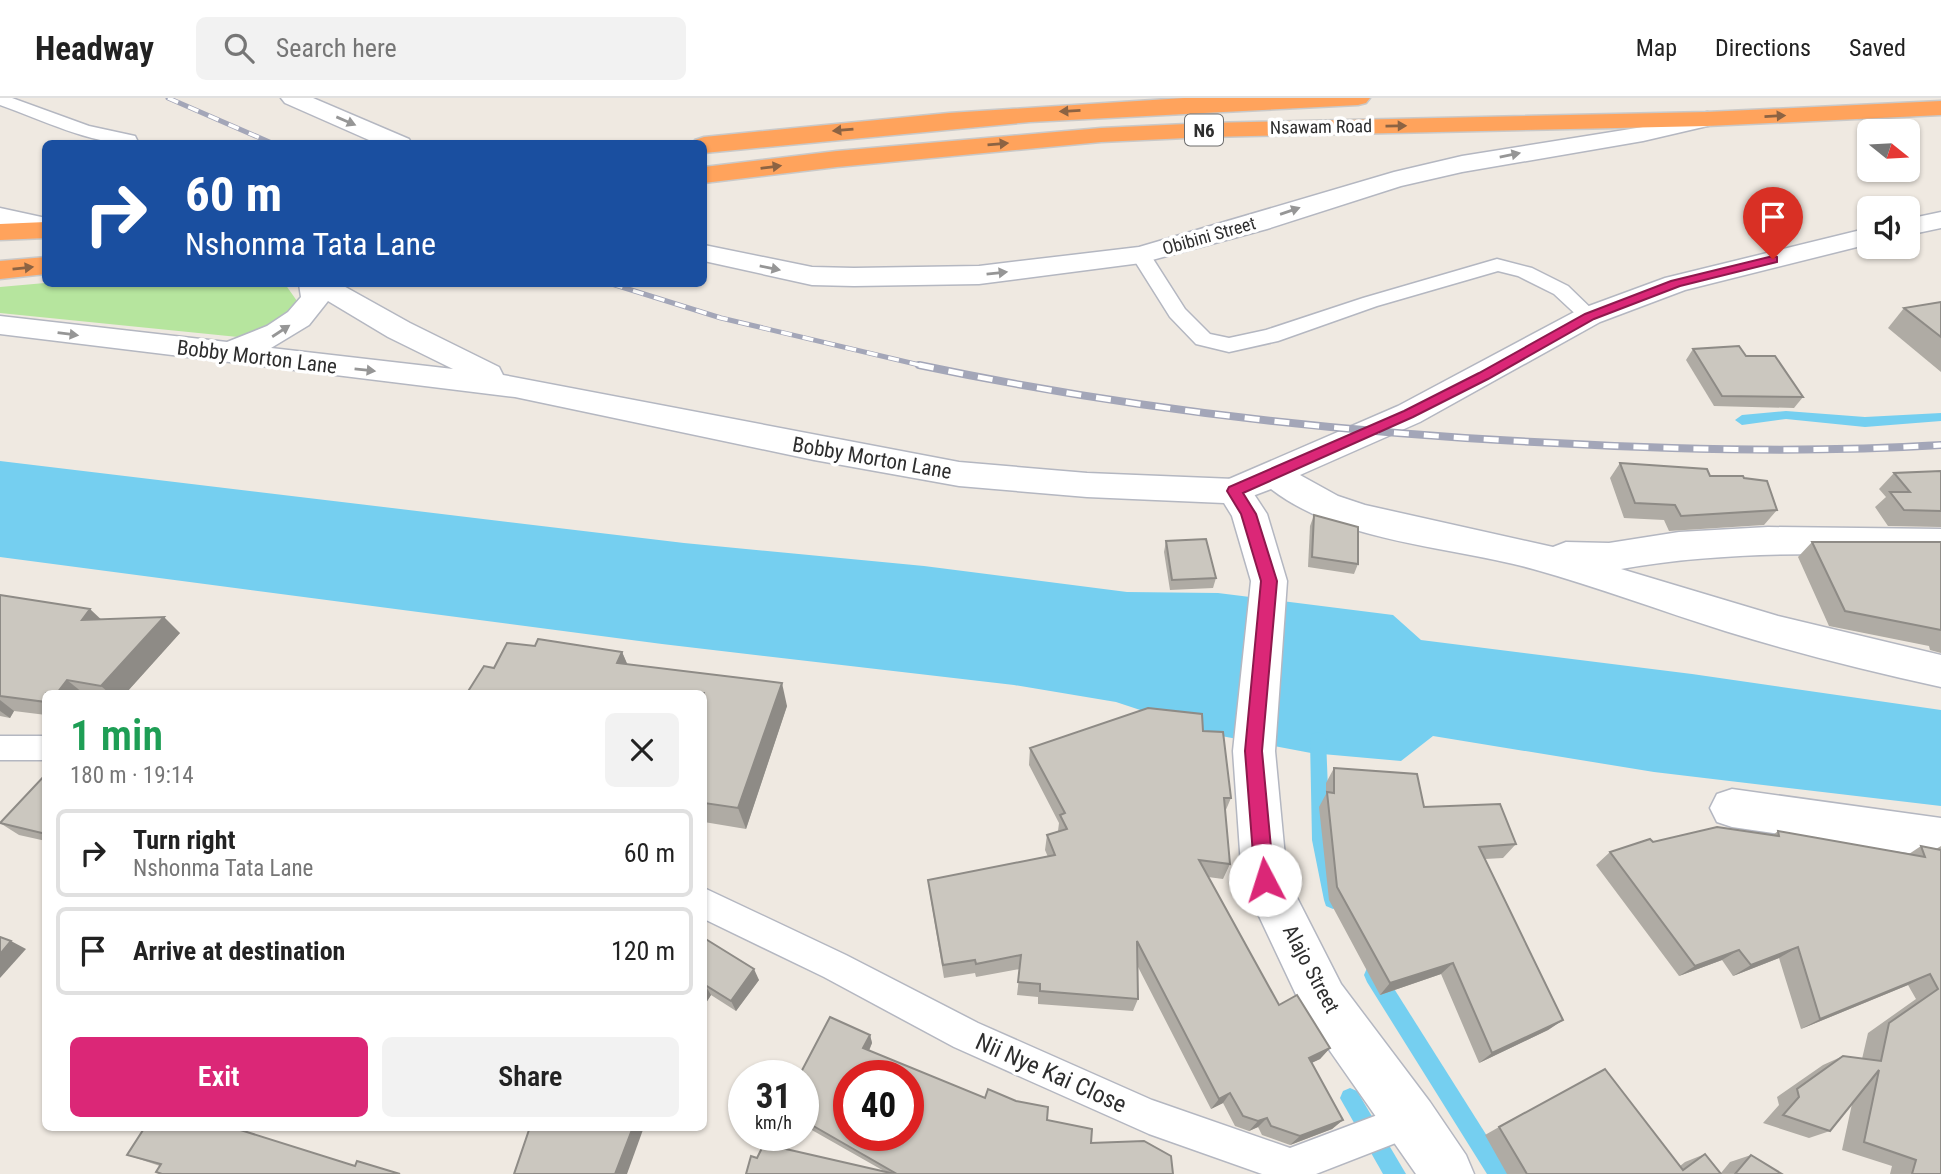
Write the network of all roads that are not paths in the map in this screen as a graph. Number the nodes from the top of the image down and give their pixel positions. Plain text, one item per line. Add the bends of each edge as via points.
1 (293, 98) edge
2 (1358, 98) edge
3 (0, 99) edge
4 (1941, 108) edge
5 (1707, 119) junction
6 (129, 140) dead end
7 (391, 140) edge
8 (707, 145) edge
9 (707, 175) edge
10 (0, 216) edge
11 (1941, 220) edge
12 (1920, 224) edge
13 (42, 227) edge
14 (42, 228) edge
15 (0, 232) edge
16 (1857, 239) edge
17 (707, 254) edge
18 (1141, 255) junction
19 (42, 265) edge
20 (0, 270) edge
21 (314, 287) edge
22 (325, 287) edge
23 (1589, 316) junction
24 (0, 325) edge
25 (224, 354) junction
26 (515, 387) junction
27 (1275, 474) junction
28 (1234, 491) junction
29 (1941, 542) edge
30 (1532, 555) junction
31 (1941, 671) edge
32 (0, 748) edge
33 (42, 748) edge
34 (1731, 808) dead end
35 (1941, 838) edge
36 (707, 905) edge
37 (1412, 1120) junction
38 (1447, 1174) edge

1 -> 7 street
2 -> 8 highway, Nsawam Road / N6 via 1023,114
3 - 6 lane via 84,130
5 -> 4 highway, Nsawam Road / N6
9 -> 5 highway, Nsawam Road / N6 via 1101,135
18 -> 5 street, Obibini Street via 1448,167
10 - 13 street
11 - 12 street
14 - 15 highway
16 - 23 street via 1675,284
17 -> 18 street, Obibini Street via 812,276 854,277 979,275
18 - 23 lane via 1177,313 1203,339 1228,345 1271,336 1497,265 1525,272 1561,290
20 -> 19 highway
25 -> 21 street via 262,342 289,326 316,298
22 - 26 street, Bobby Morton Lane via 399,330
23 - 27 street via 1433,401
24 -> 25 street, Bobby Morton Lane
25 -> 26 street, Bobby Morton Lane
26 - 28 street, Bobby Morton Lane via 959,474
27 - 28 street
27 - 30 street via 1288,487 1331,508
28 - 37 street, Alajo Street via 1248,514 1269,581 1254,751 1265,880 1325,1000
29 - 30 street via 1768,540 1679,545 1609,557
30 - 31 street via 1755,625
32 - 33 lane
34 - 35 street
36 - 37 lane, Nii Nye Kai Close via 966,1035 1149,1116 1290,1166
37 - 38 street, Alajo Street

